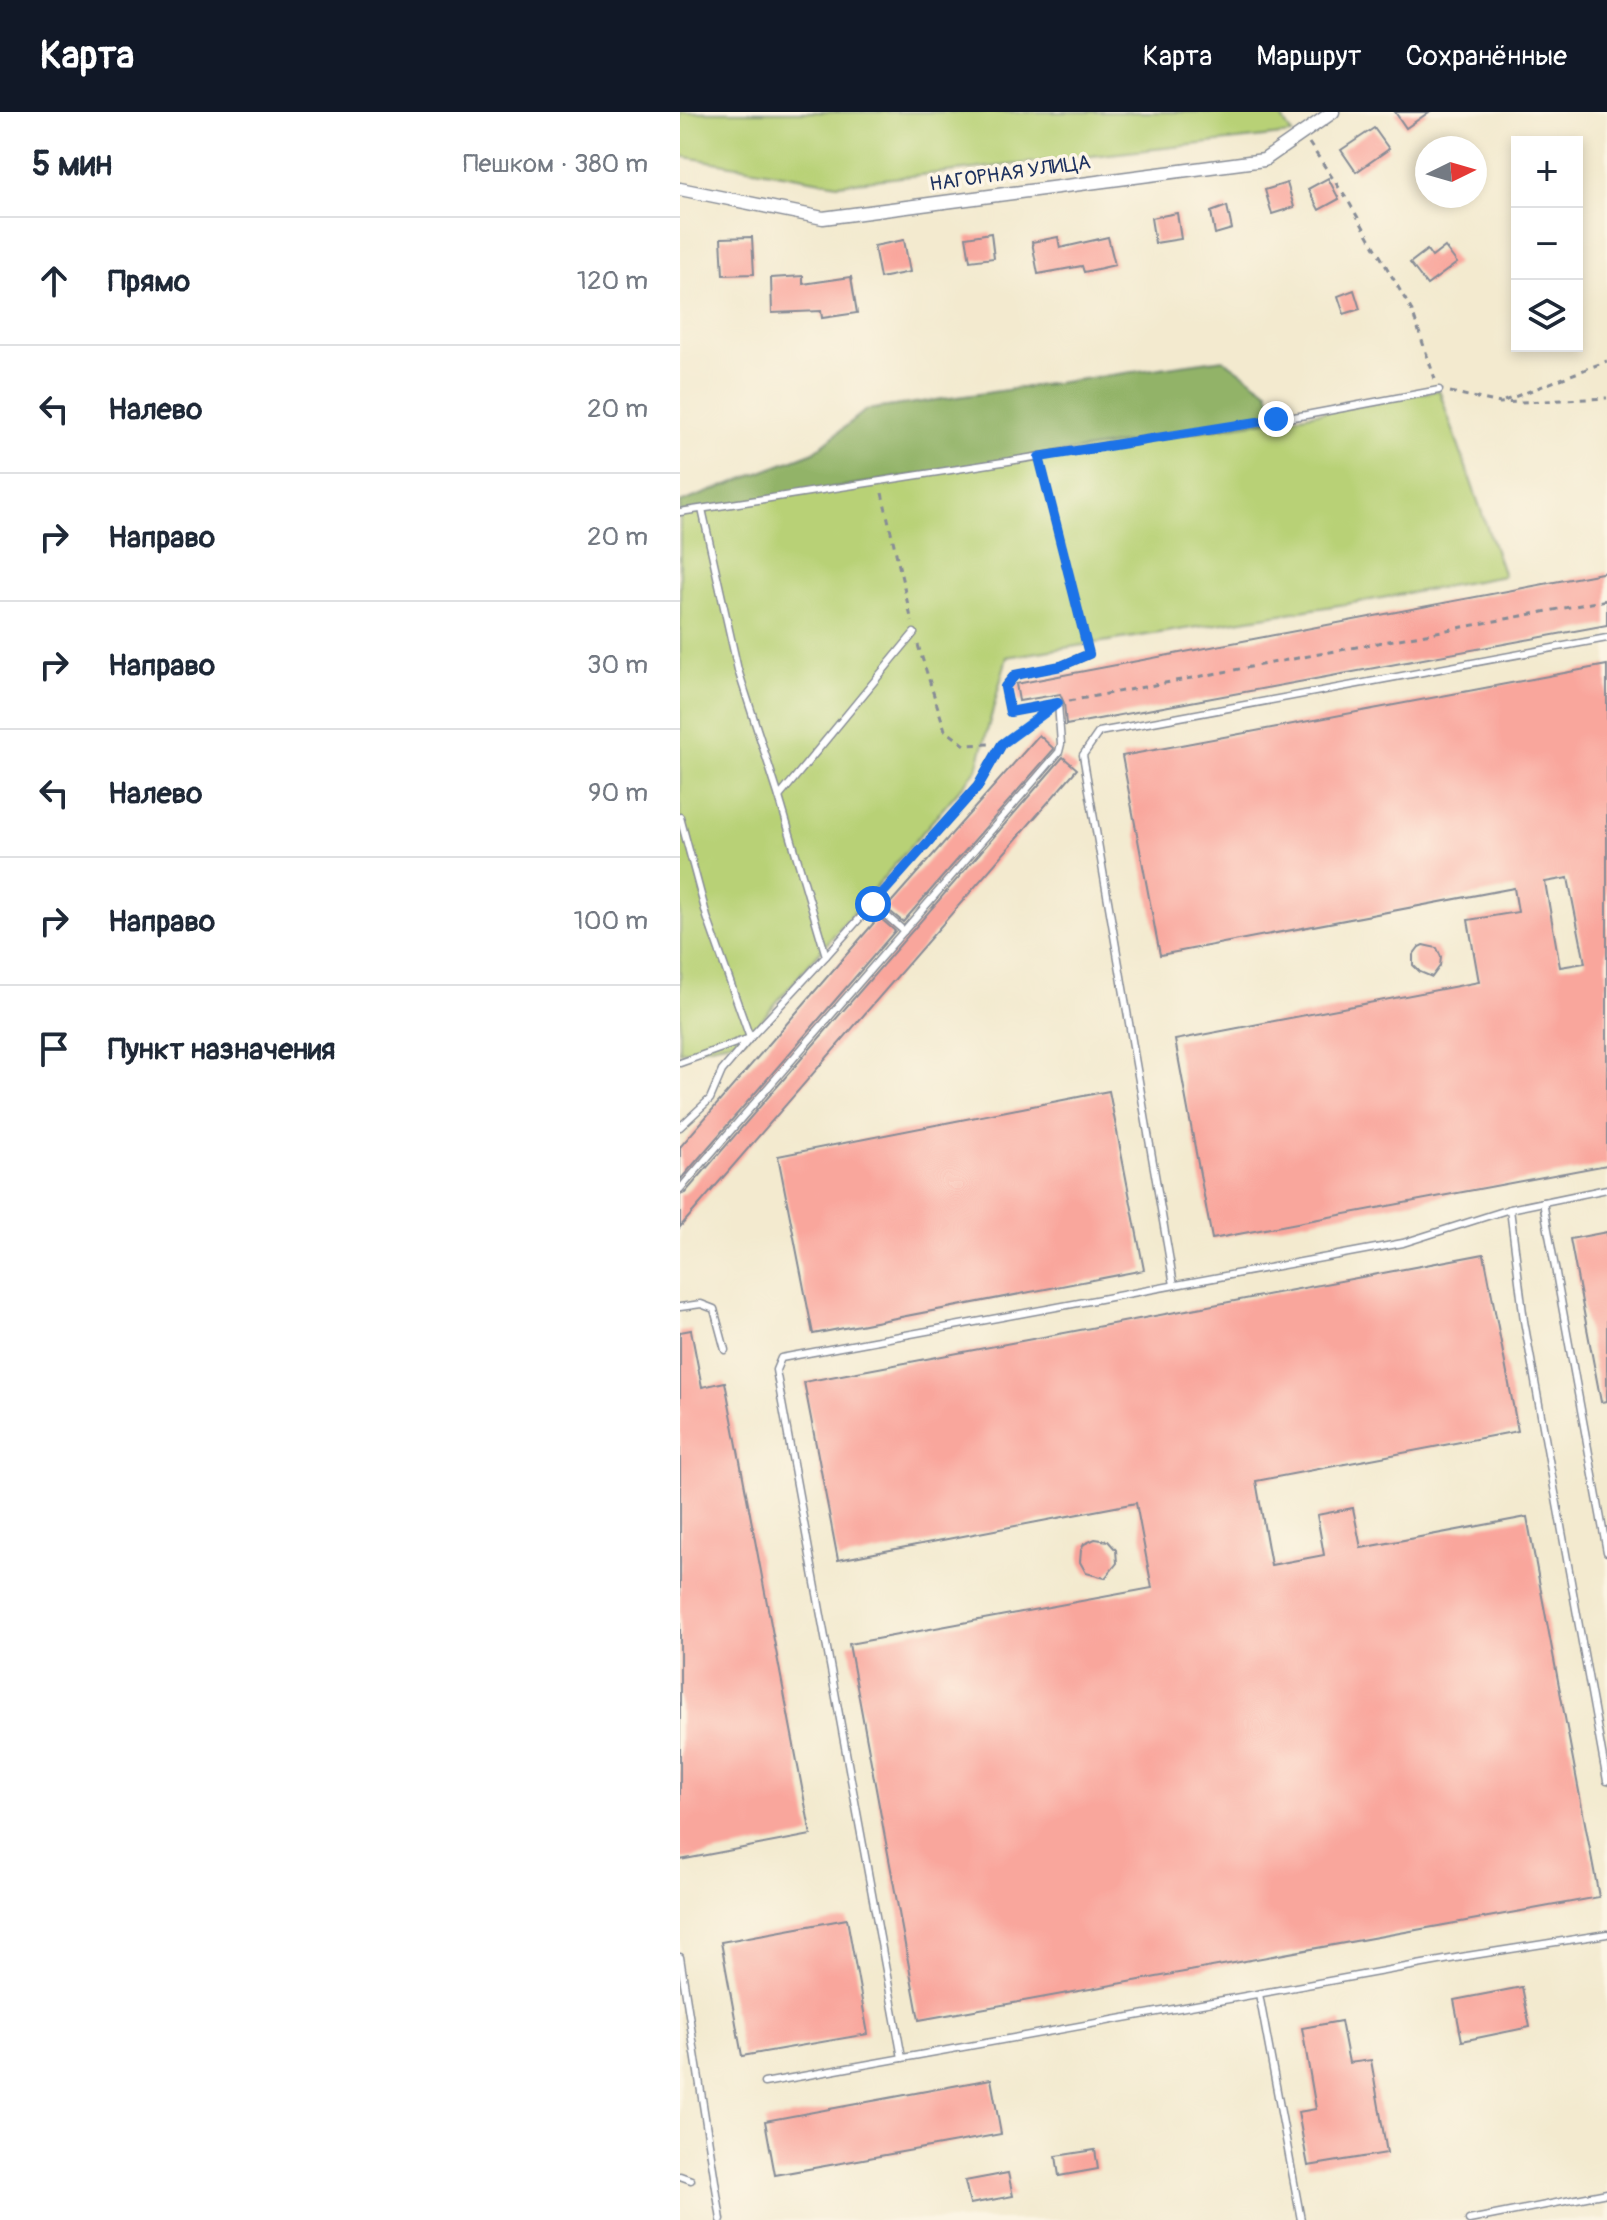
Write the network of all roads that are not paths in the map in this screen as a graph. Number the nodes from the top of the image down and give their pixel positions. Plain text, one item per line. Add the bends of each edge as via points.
1 (1333, 112) edge
2 (680, 189) edge
3 (1439, 390) road end
4 (1039, 457) junction
5 (702, 509) junction
6 (680, 512) edge
7 (914, 633) road end
8 (1607, 638) edge
9 (1002, 744) road end
10 (779, 797) junction
11 (680, 817) edge
12 (873, 904) junction
13 (904, 931) junction
14 (826, 956) junction
15 (750, 1038) junction
16 (680, 1063) edge
17 (680, 1127) edge
18 (680, 1189) edge
19 (1607, 1189) edge
20 (1543, 1202) junction
21 (1510, 1209) junction
22 (1174, 1285) junction
23 (680, 1307) edge
24 (725, 1350) dead end
25 (1607, 1552) edge
26 (1607, 1781) edge
27 (1607, 1934) edge
28 (680, 1957) edge
29 (1259, 1994) junction
30 (902, 2058) junction
31 (764, 2083) dead end
32 (680, 2176) edge
33 (691, 2180) dead end
34 (1607, 2193) edge
35 (721, 2220) edge
36 (1301, 2220) edge
37 (1469, 2220) edge

1 - 2 street, НАГОРНАЯ УЛИЦА via 1264,160 823,218
3 - 4 lane
4 - 5 lane
4 - 13 lane via 1089,654 1015,675 1005,687 1010,712 1058,703 1059,752
5 - 6 lane
5 - 10 lane via 738,670
7 - 10 lane
8 - 22 lane via 1099,732 1083,755
9 - 12 lane via 978,786
10 - 14 lane
11 - 15 lane via 707,917
12 - 13 lane
12 - 14 lane
13 - 18 lane
14 - 15 lane
15 - 16 lane
15 - 17 lane via 722,1071 710,1099
19 - 20 lane
20 - 21 lane
20 - 25 lane
21 - 22 lane via 1403,1243
21 - 26 lane via 1524,1321
22 - 30 lane via 781,1358 776,1370
23 - 24 lane via 701,1304 714,1309
27 - 29 lane
28 - 35 lane
29 - 30 lane
29 - 36 lane
30 - 31 lane
32 - 33 lane
34 - 37 lane

